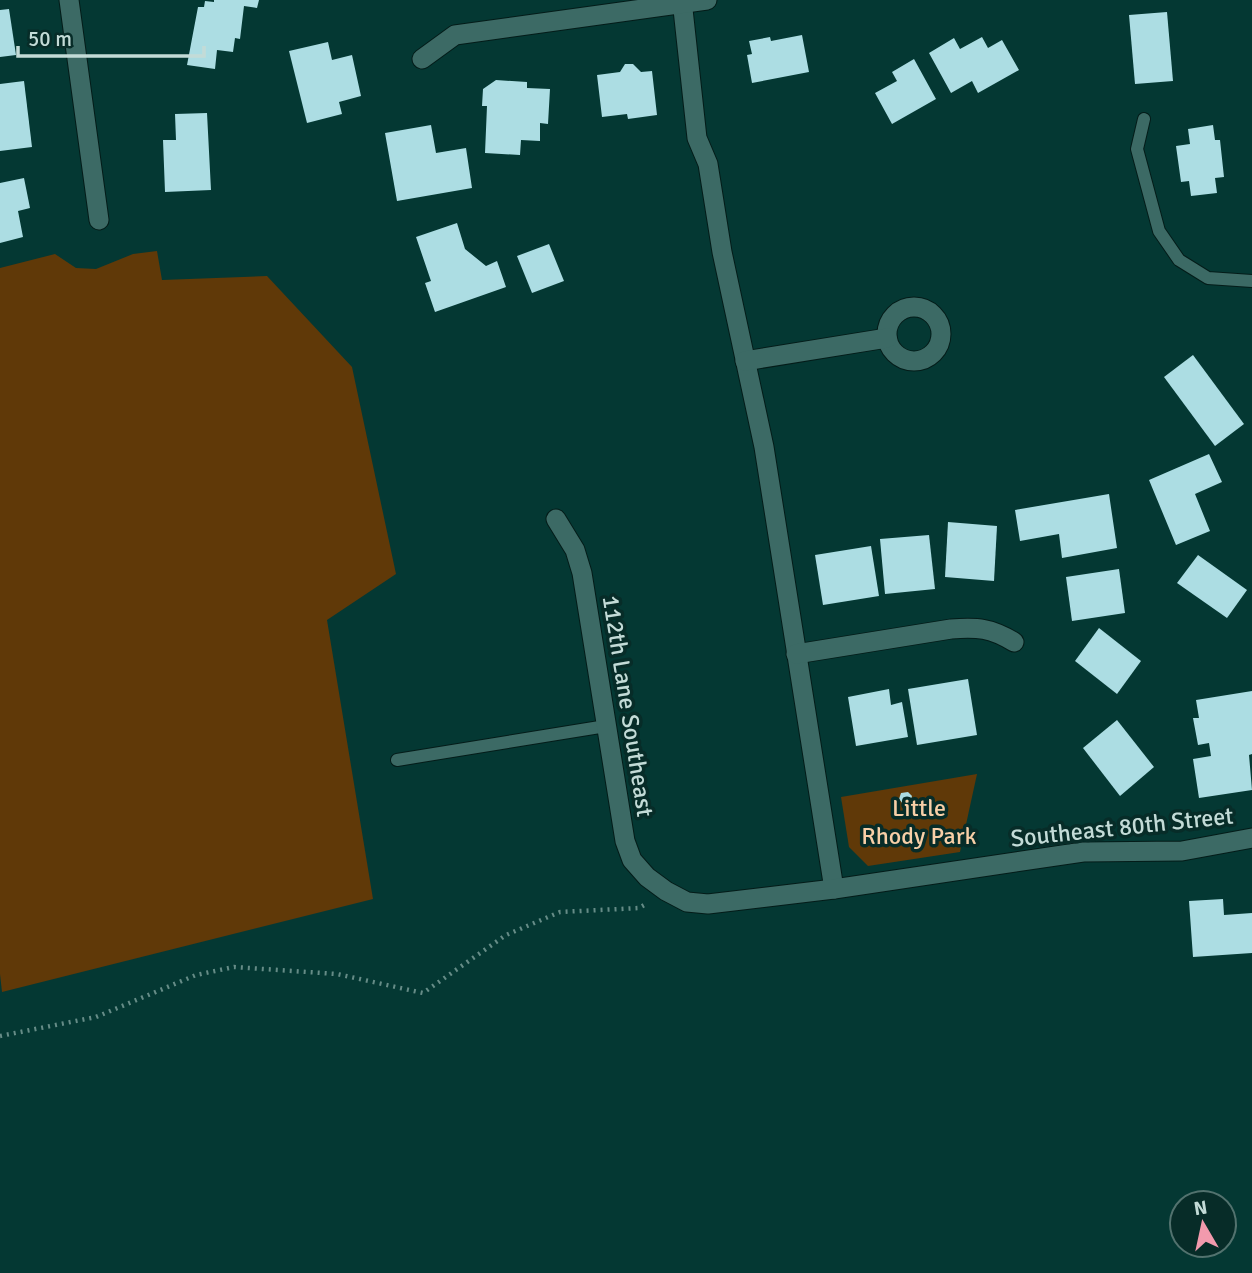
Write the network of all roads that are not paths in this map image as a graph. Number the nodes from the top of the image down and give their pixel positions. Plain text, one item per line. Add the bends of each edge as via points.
1 (69, 0) edge
2 (707, 0) edge
3 (682, 2) edge
4 (422, 59) dead end
5 (1144, 119) dead end
6 (99, 220) dead end
7 (1252, 281) edge
8 (887, 338) dead end
9 (745, 361) junction
10 (556, 519) dead end
11 (1014, 642) dead end
12 (796, 654) junction
13 (606, 726) junction
14 (397, 760) dead end
15 (1252, 838) edge
16 (834, 889) junction
17 (667, 891) joint

1 - 6 street
2 - 3 street
3 - 4 street via 456,35
3 - 9 street via 697,138 708,164
5 - 7 lane via 1137,149 1159,231 1179,260 1208,278
8 - 9 street
9 - 12 street via 764,447
10 - 13 street, 112th Lane Southeast via 575,550 582,573
11 - 12 street via 996,631 951,629
12 - 16 street
13 - 14 lane
13 - 17 street, 112th Lane Southeast via 632,860
15 - 16 street, Southeast 80th Street via 1182,851 1083,852
16 - 17 street, Southeast 80th Street via 708,904 687,902

